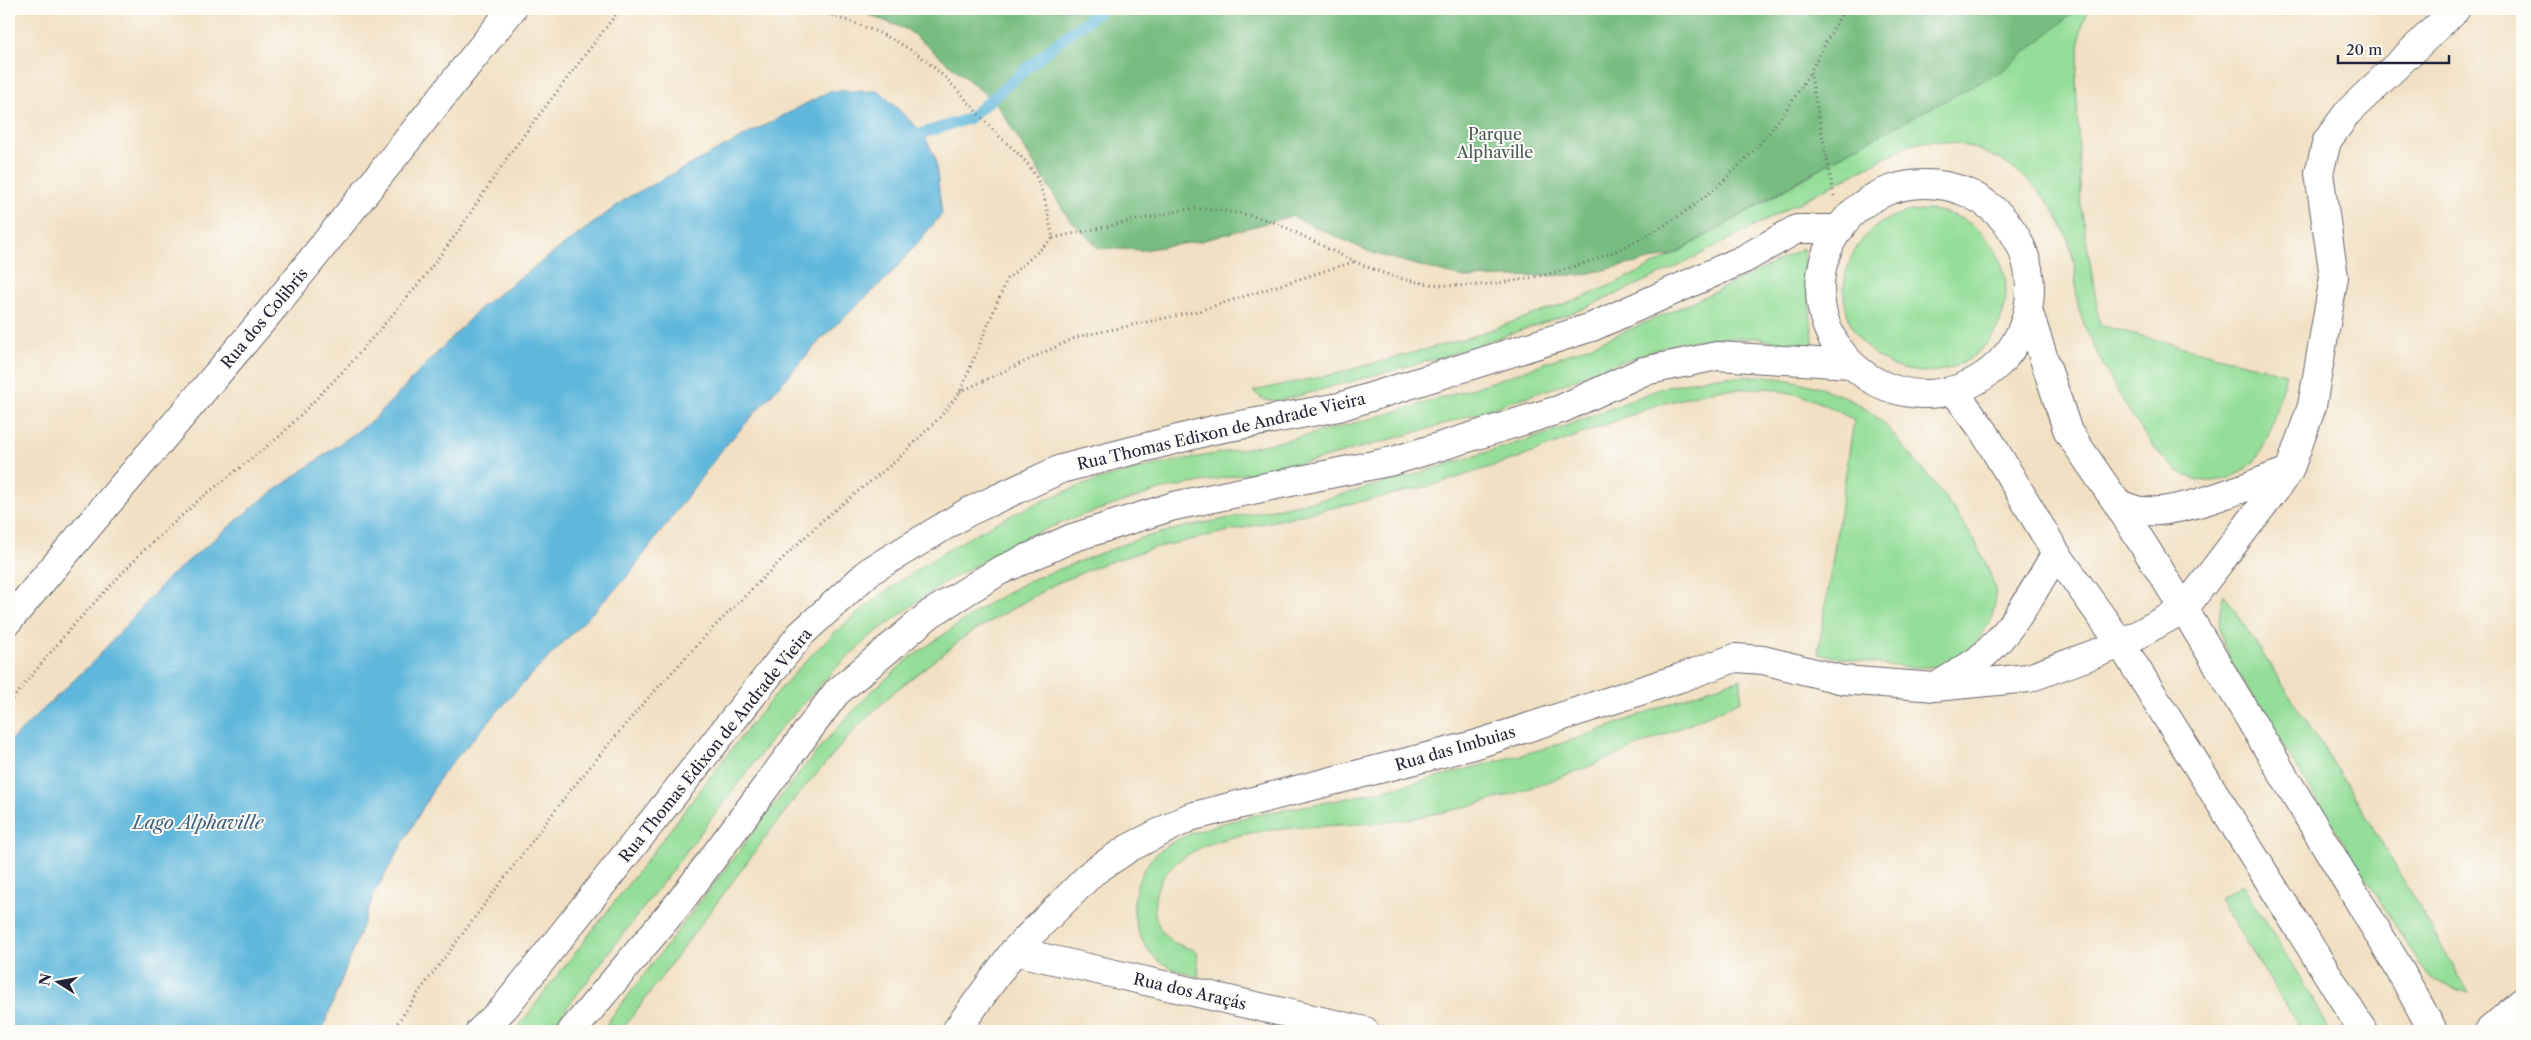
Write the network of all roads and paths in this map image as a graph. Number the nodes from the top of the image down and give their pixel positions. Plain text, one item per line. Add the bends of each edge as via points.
1 (512, 9) edge
2 (620, 9) edge
3 (806, 9) edge
4 (1844, 9) edge
5 (2456, 9) edge
6 (1810, 72) junction
7 (1840, 229) junction
8 (1053, 238) junction
9 (1356, 261) junction
10 (2028, 310) junction
11 (1851, 364) junction
12 (1954, 391) junction
13 (960, 392) junction
14 (2289, 471) junction
15 (2117, 504) junction
16 (2056, 553) junction
17 (2184, 609) junction
18 (9, 620) edge
19 (2121, 644) junction
20 (1935, 687) junction
21 (9, 703) edge
22 (1014, 951) junction
23 (2522, 1002) edge
24 (392, 1031) edge
25 (480, 1031) edge
26 (572, 1031) edge
27 (956, 1031) edge
28 (1365, 1031) edge
29 (2363, 1031) edge
30 (2433, 1031) edge
31 (2489, 1031) edge

1 - 18 street, Rua dos Colibris via 278,302
2 - 21 path via 511,152 417,286 348,365 280,436 200,499 140,554 70,629
3 - 8 path via 834,15 898,43 926,60 950,82 1034,173
4 - 6 path
5 - 14 street via 2348,112 2328,141 2319,173 2334,277 2312,406
6 - 7 path
6 - 9 path via 1781,118 1740,166 1670,223 1600,258 1533,277 1467,287 1410,280
7 - 10 street via 1862,205 1903,186 1937,185 1969,194 1997,212 2017,238 2029,270
7 - 11 street via 1825,258 1820,298 1830,333
7 - 25 street, Rua Thomas Edixon de Andrade Vieira via 1797,229 1744,259 1592,326 1339,406 1212,430 1061,469 968,512 870,571 801,634 504,1008
8 - 9 path via 1193,208 1274,223
8 - 13 path via 1007,279
9 - 13 path via 1198,311 1077,337
10 - 12 street via 2014,346 2000,363 1973,383
10 - 15 street via 2068,432
11 - 12 street via 1876,383 1897,391 1916,395
11 - 26 street via 1717,356 1644,371 1561,409 1402,458 1174,506 1072,538 999,570 930,614 836,694 680,902
12 - 16 street via 1983,430
13 - 24 path via 897,460 826,518 764,577 641,706 564,798
14 - 15 street via 2209,500 2175,508 2143,511
14 - 17 street
15 - 17 street
16 - 19 street
16 - 20 street via 2020,612 1995,643 1978,659
17 - 19 street, Rua das Imbuias
17 - 30 street via 2396,963
19 - 20 street, Rua das Imbuias via 2029,678
19 - 29 street
20 - 22 street, Rua das Imbuias via 1843,680 1763,660 1735,658 1474,745 1190,817 1129,848 1093,872
22 - 27 street, Rua das Imbuias
22 - 28 street, Rua dos Araçás
23 - 31 street

